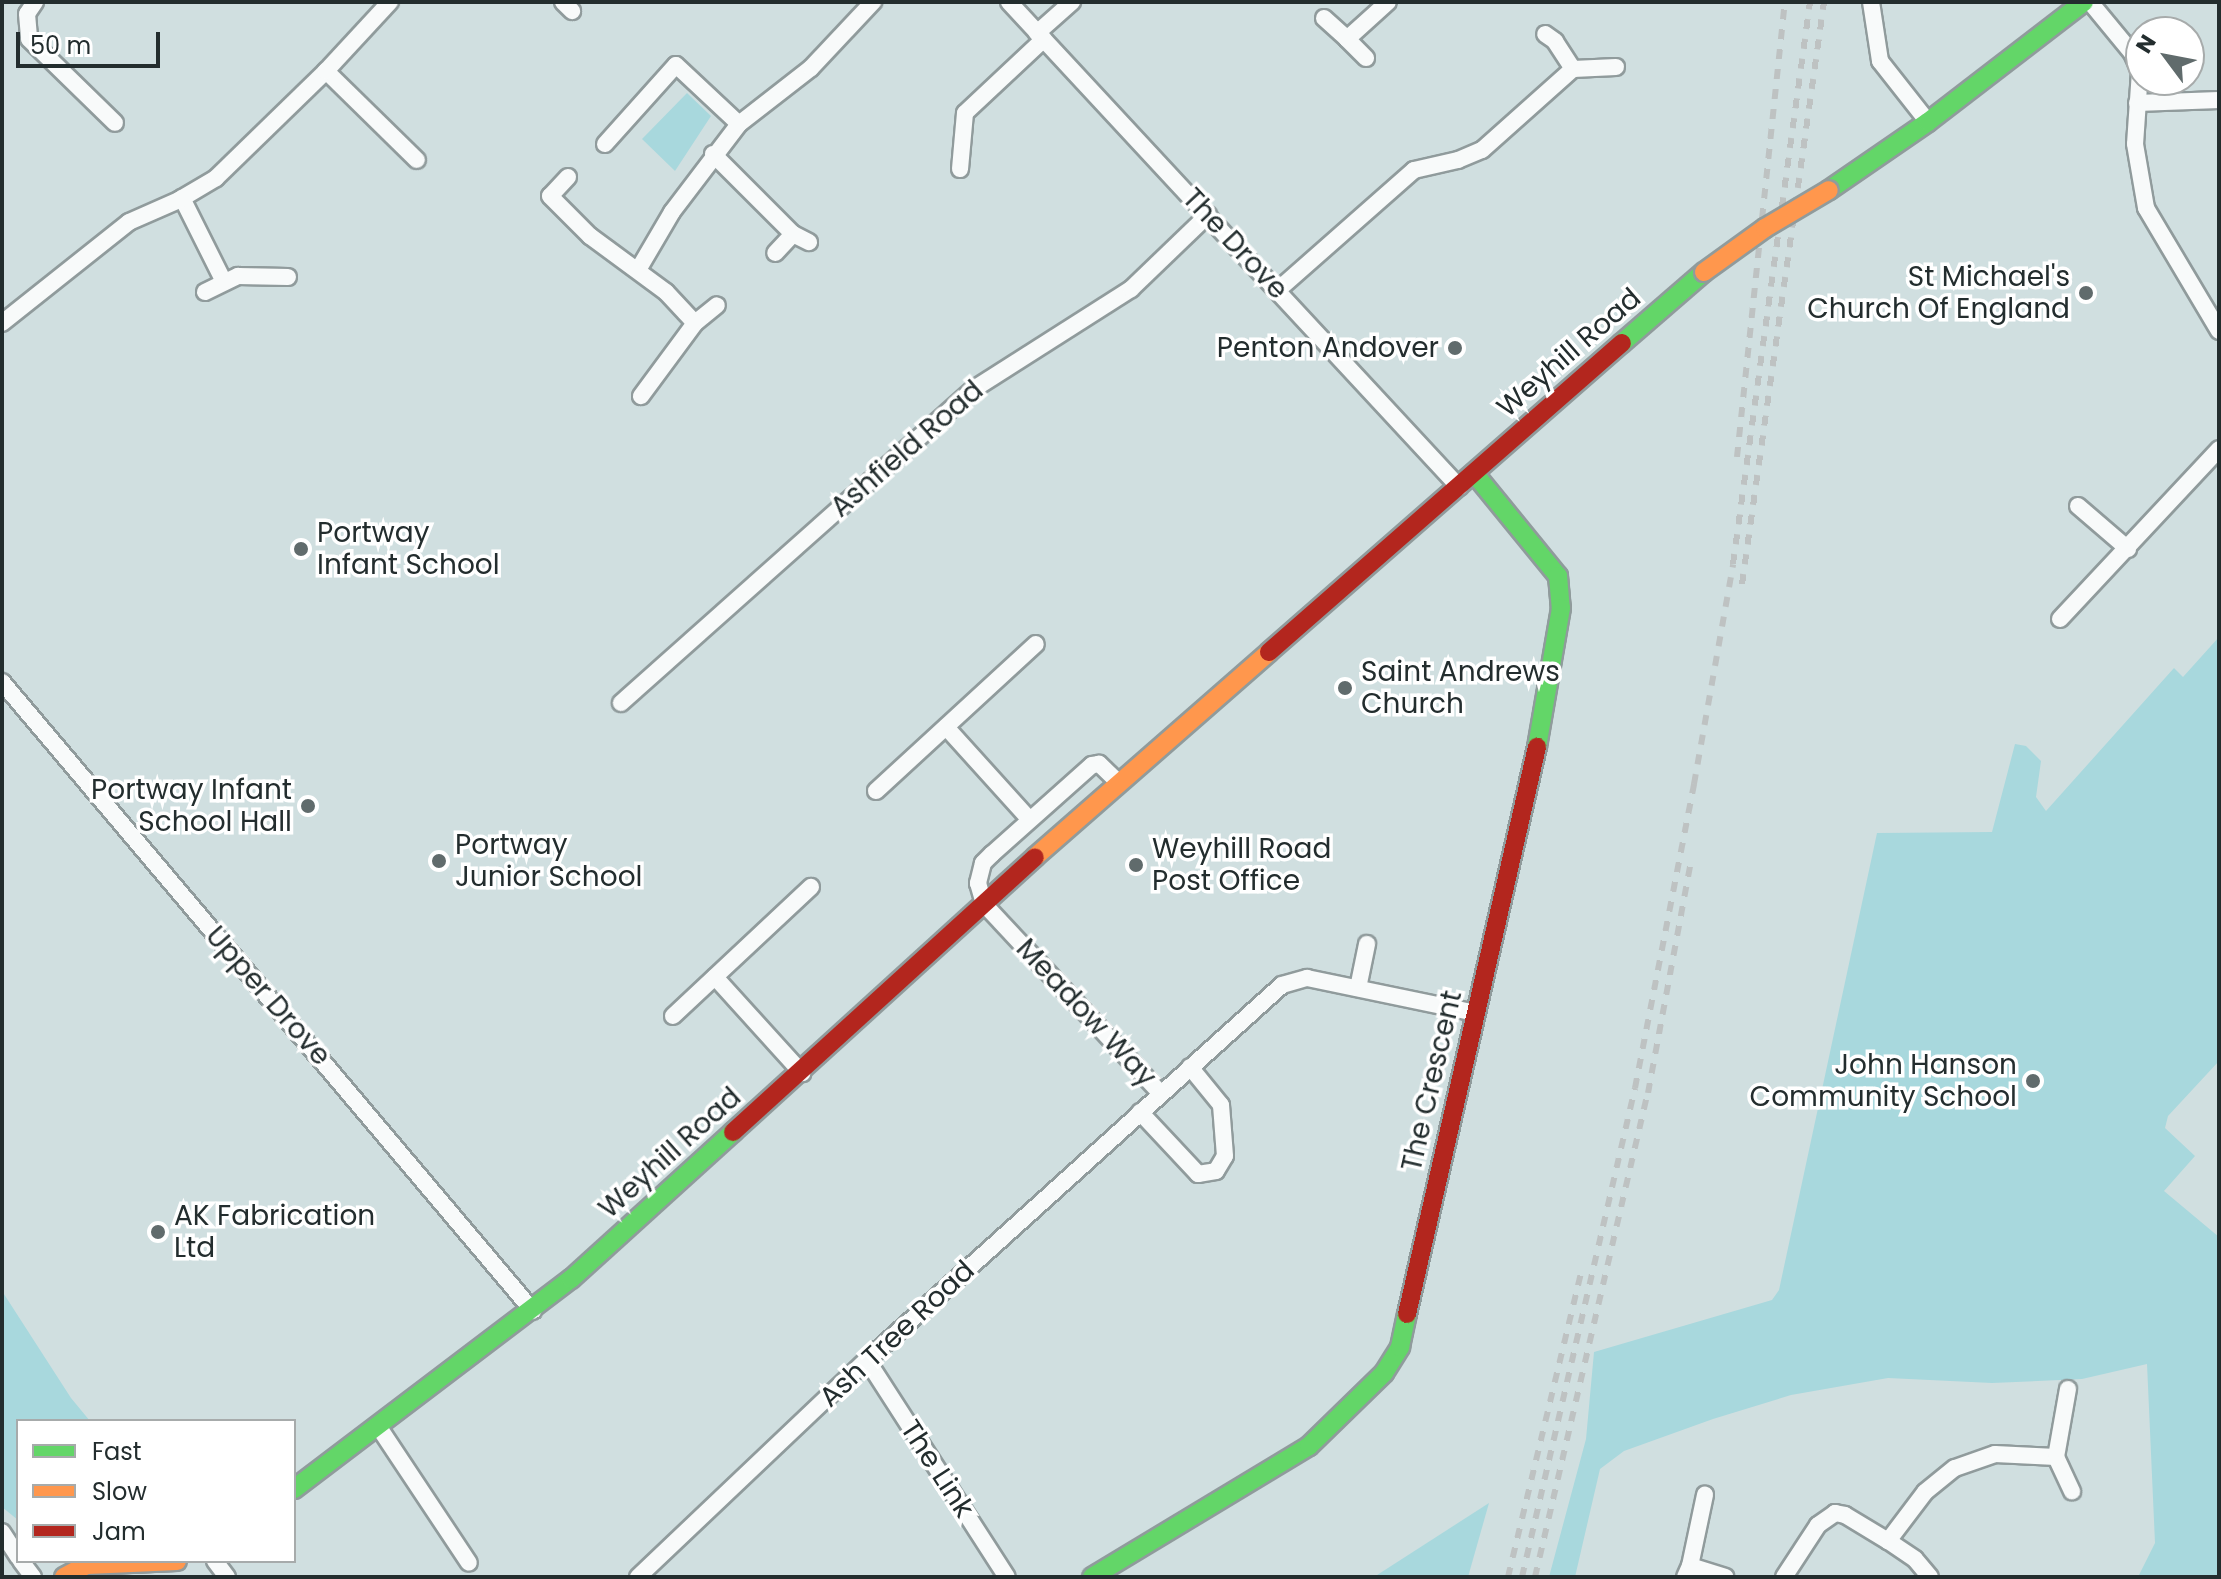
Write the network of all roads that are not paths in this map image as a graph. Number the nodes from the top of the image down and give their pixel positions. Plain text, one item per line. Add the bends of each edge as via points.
1 (390, 2) edge
2 (873, 2) edge
3 (1009, 2) edge
4 (1072, 2) edge
5 (1388, 2) edge
6 (1871, 2) edge
7 (2084, 2) edge
8 (2090, 2) edge
9 (31, 8) edge
10 (1324, 18) dead end
11 (1545, 34) dead end
12 (1040, 36) junction
13 (1347, 39) junction
14 (1366, 58) dead end
15 (1616, 67) dead end
16 (1573, 69) junction
17 (326, 71) junction
18 (2219, 100) edge
19 (2137, 103) junction
20 (1928, 122) junction
21 (115, 123) dead end
22 (739, 124) junction
23 (605, 144) dead end
24 (713, 154) junction
25 (417, 160) dead end
26 (960, 169) dead end
27 (568, 177) dead end
28 (182, 198) junction
29 (1208, 215) junction
30 (793, 234) junction
31 (809, 242) dead end
32 (775, 253) dead end
33 (638, 270) junction
34 (288, 277) dead end
35 (223, 280) junction
36 (1279, 289) junction
37 (205, 292) dead end
38 (717, 305) dead end
39 (5, 314) edge
40 (695, 323) junction
41 (2219, 331) edge
42 (641, 396) dead end
43 (2219, 449) edge
44 (1474, 473) junction
45 (1459, 487) junction
46 (2078, 506) dead end
47 (2128, 549) junction
48 (2060, 619) dead end
49 (1036, 644) dead end
50 (2, 682) edge
51 (621, 703) dead end
52 (946, 727) junction
53 (1119, 783) junction
54 (876, 791) dead end
55 (1029, 819) junction
56 (811, 887) dead end
57 (984, 904) junction
58 (1367, 944) dead end
59 (715, 977) junction
60 (1358, 988) junction
61 (1476, 1013) junction
62 (673, 1016) dead end
63 (1190, 1067) junction
64 (802, 1073) junction
65 (1160, 1093) junction
66 (1140, 1112) junction
67 (533, 1311) junction
68 (867, 1360) junction
69 (2068, 1389) dead end
70 (378, 1426) junction
71 (2056, 1457) junction
72 (296, 1488) edge
73 (2072, 1492) dead end
74 (1705, 1495) dead end
75 (2, 1530) edge
76 (1888, 1541) junction
77 (16, 1554) edge
78 (156, 1563) edge
79 (192, 1563) edge
80 (469, 1563) dead end
81 (84, 1570) edge
82 (1688, 1572) edge
83 (170, 1577) edge
84 (638, 1577) edge
85 (1007, 1577) edge
86 (1092, 1577) edge
87 (1725, 1577) edge
88 (1784, 1577) edge
89 (1930, 1577) edge

1 - 17 street
2 - 22 street via 811,68
3 - 12 street, The Drove
4 - 12 street
5 - 13 street
6 - 20 street via 1880,61
7 - 20 main road, Weyhill Road
8 - 19 street via 2132,53 2140,71
9 - 21 street via 29,39 38,52
10 - 13 street
11 - 16 street
12 - 26 street via 965,113
12 - 29 street, The Drove
13 - 14 street
15 - 16 street
16 - 36 street via 1482,150 1414,170
17 - 25 street
17 - 28 street via 216,178
18 - 19 street
19 - 41 street via 2135,144 2146,208
20 - 44 main road, Weyhill Road, bridge via 1704,272
22 - 23 street via 676,65
22 - 24 street
24 - 30 street
24 - 33 street
27 - 33 street via 545,200
28 - 35 street
28 - 39 street via 129,222
29 - 36 street, The Drove
29 - 51 street, Ashfield Road via 1131,289 974,389
30 - 31 street
30 - 32 street
33 - 40 street
34 - 35 street
35 - 37 street
36 - 45 street, The Drove
38 - 40 street
40 - 42 street
43 - 47 street
44 - 45 main road, Weyhill Road
44 - 61 main road, The Crescent via 1555,571 1561,588 1541,730
45 - 53 main road, Weyhill Road
46 - 47 street
47 - 48 street
49 - 52 street
50 - 67 street, Upper Drove
52 - 54 street
52 - 55 street
53 - 55 street via 1099,764 1092,765
53 - 57 main road, Weyhill Road
55 - 57 street via 983,863 978,883
56 - 59 street
57 - 64 main road, Weyhill Road
57 - 65 street, Meadow Way
58 - 60 street
59 - 62 street
59 - 64 street
60 - 61 street, Meadow Way
60 - 63 street, Meadow Way via 1290,980
61 - 86 main road, The Crescent via 1392,1364 1309,1446
63 - 65 street, Meadow Way
63 - 66 street, Meadow Way via 1221,1105 1225,1156 1216,1171 1198,1174
64 - 67 main road, Weyhill Road
65 - 66 street, Ash Tree Road
66 - 68 street, Ash Tree Road
67 - 70 main road, Weyhill Road
68 - 84 street, Ash Tree Road
68 - 85 street, The Link
69 - 71 street
70 - 72 main road, Weyhill Road
70 - 80 street
71 - 73 street
71 - 76 street via 1995,1454 1955,1468 1925,1492
74 - 82 street
75 - 77 street
76 - 88 street via 1835,1513 1818,1525
76 - 89 street
78 - 81 main road
79 - 83 main road
82 - 87 street

